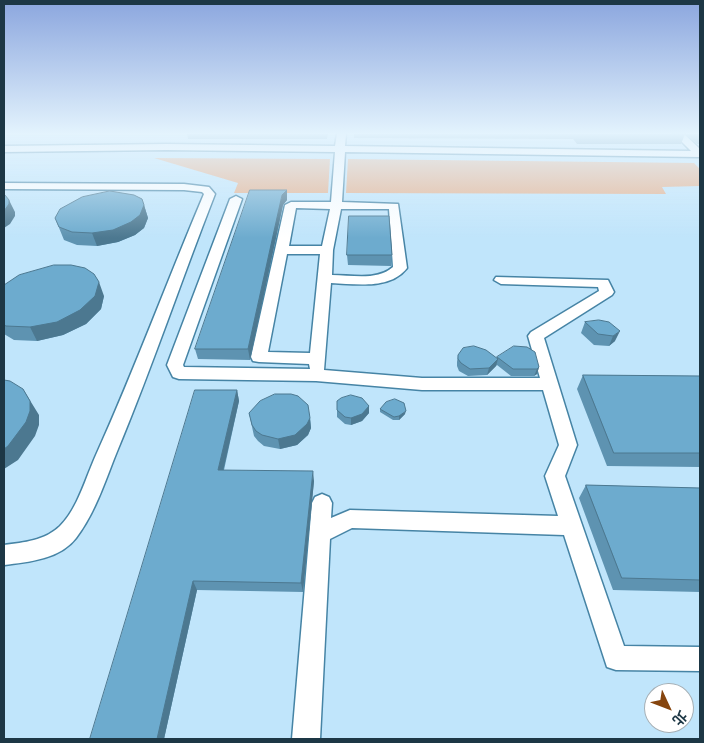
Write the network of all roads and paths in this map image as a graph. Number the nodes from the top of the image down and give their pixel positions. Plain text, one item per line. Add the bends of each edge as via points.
1 (339, 169) edge
2 (4, 186) edge
3 (236, 199) dead end
4 (336, 205) junction
5 (281, 250) junction
6 (328, 250) junction
7 (325, 280) junction
8 (501, 280) dead end
9 (317, 367) junction
10 (550, 384) junction
11 (322, 503) dead end
12 (572, 526) junction
13 (320, 534) junction
14 (4, 555) edge
15 (700, 659) edge
16 (306, 739) edge

1 - 4 street
2 - 14 street via 184,187 205,189 210,194 82,510 68,532 49,546
3 - 9 street via 175,365 179,373
4 - 5 street via 291,205
4 - 6 street
4 - 7 street via 394,206 400,268 391,276 376,280
5 - 6 lane
5 - 9 street via 259,357
6 - 7 street
7 - 9 street
8 - 10 street via 603,284 607,292 536,336
9 - 10 street via 422,384
10 - 12 street via 568,444 556,476
11 - 13 street
12 - 13 lane via 350,519
12 - 15 street via 616,658
13 - 16 street

